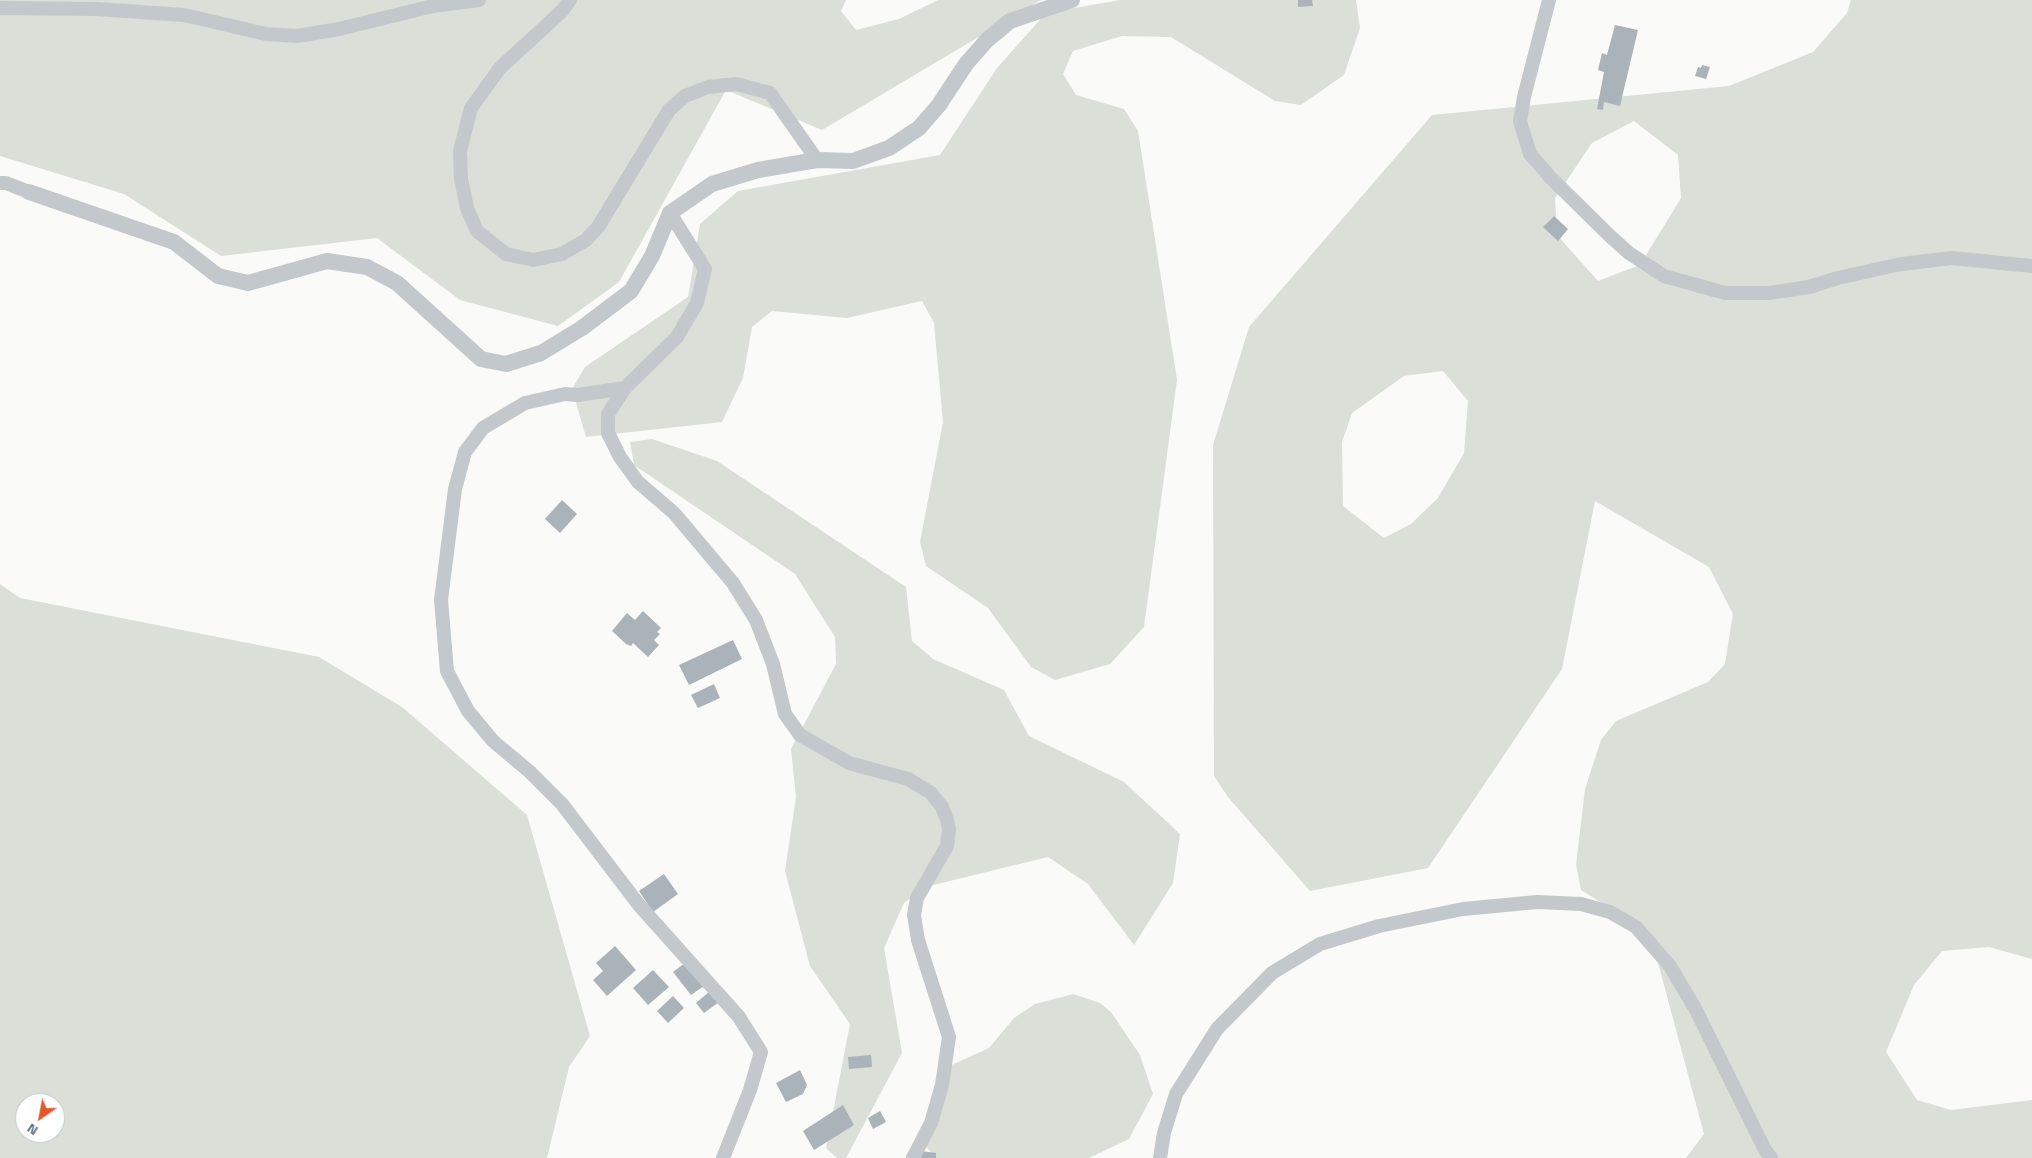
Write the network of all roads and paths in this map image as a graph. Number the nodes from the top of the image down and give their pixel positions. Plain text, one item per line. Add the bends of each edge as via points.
1 (479, 0) edge
2 (570, 0) edge
3 (1072, 0) edge
4 (1549, 0) edge
5 (0, 8) edge
6 (817, 160) junction
7 (0, 183) edge
8 (29, 192) joint
9 (670, 213) junction
10 (2032, 266) edge
11 (625, 388) junction
12 (723, 1158) edge
13 (913, 1158) edge
14 (1160, 1158) edge
15 (1771, 1158) edge

1 - 5 street via 433,6 297,36 266,34 184,15 97,9
2 - 6 street via 500,68 471,108 460,151 467,208 477,232 506,254 532,260 562,254 586,240 598,227 669,110 685,96 708,87 736,84 770,93
3 - 6 street via 1010,20 986,40 919,128 889,148 853,161
4 - 10 street via 1520,121 1530,154 1599,226 1629,253 1664,276 1725,293 1769,293 1809,287 1901,264 1952,258
6 - 9 street via 758,170 712,184
7 - 8 street
8 - 9 street via 174,242 218,276 248,283 327,262 367,267 396,283 481,359 506,364 541,352 582,328 631,291 652,256
9 - 11 street via 705,269 697,303 677,337
11 - 12 street via 565,394 525,403 483,428 465,452 455,489 441,600 447,671 468,711 493,741 562,804 639,905 739,1017 761,1052
11 - 13 street via 608,414 608,432 620,457 638,482 674,513 733,583 756,620 773,664 785,714 800,735 849,763 908,779 931,792 945,814 949,828 947,846 917,898 914,915 918,940 949,1037 940,1094 931,1123
14 - 15 street via 1176,1094 1217,1029 1272,973 1320,944 1379,926 1463,909 1537,902 1581,904 1610,912 1636,927 1670,966 1696,1010

